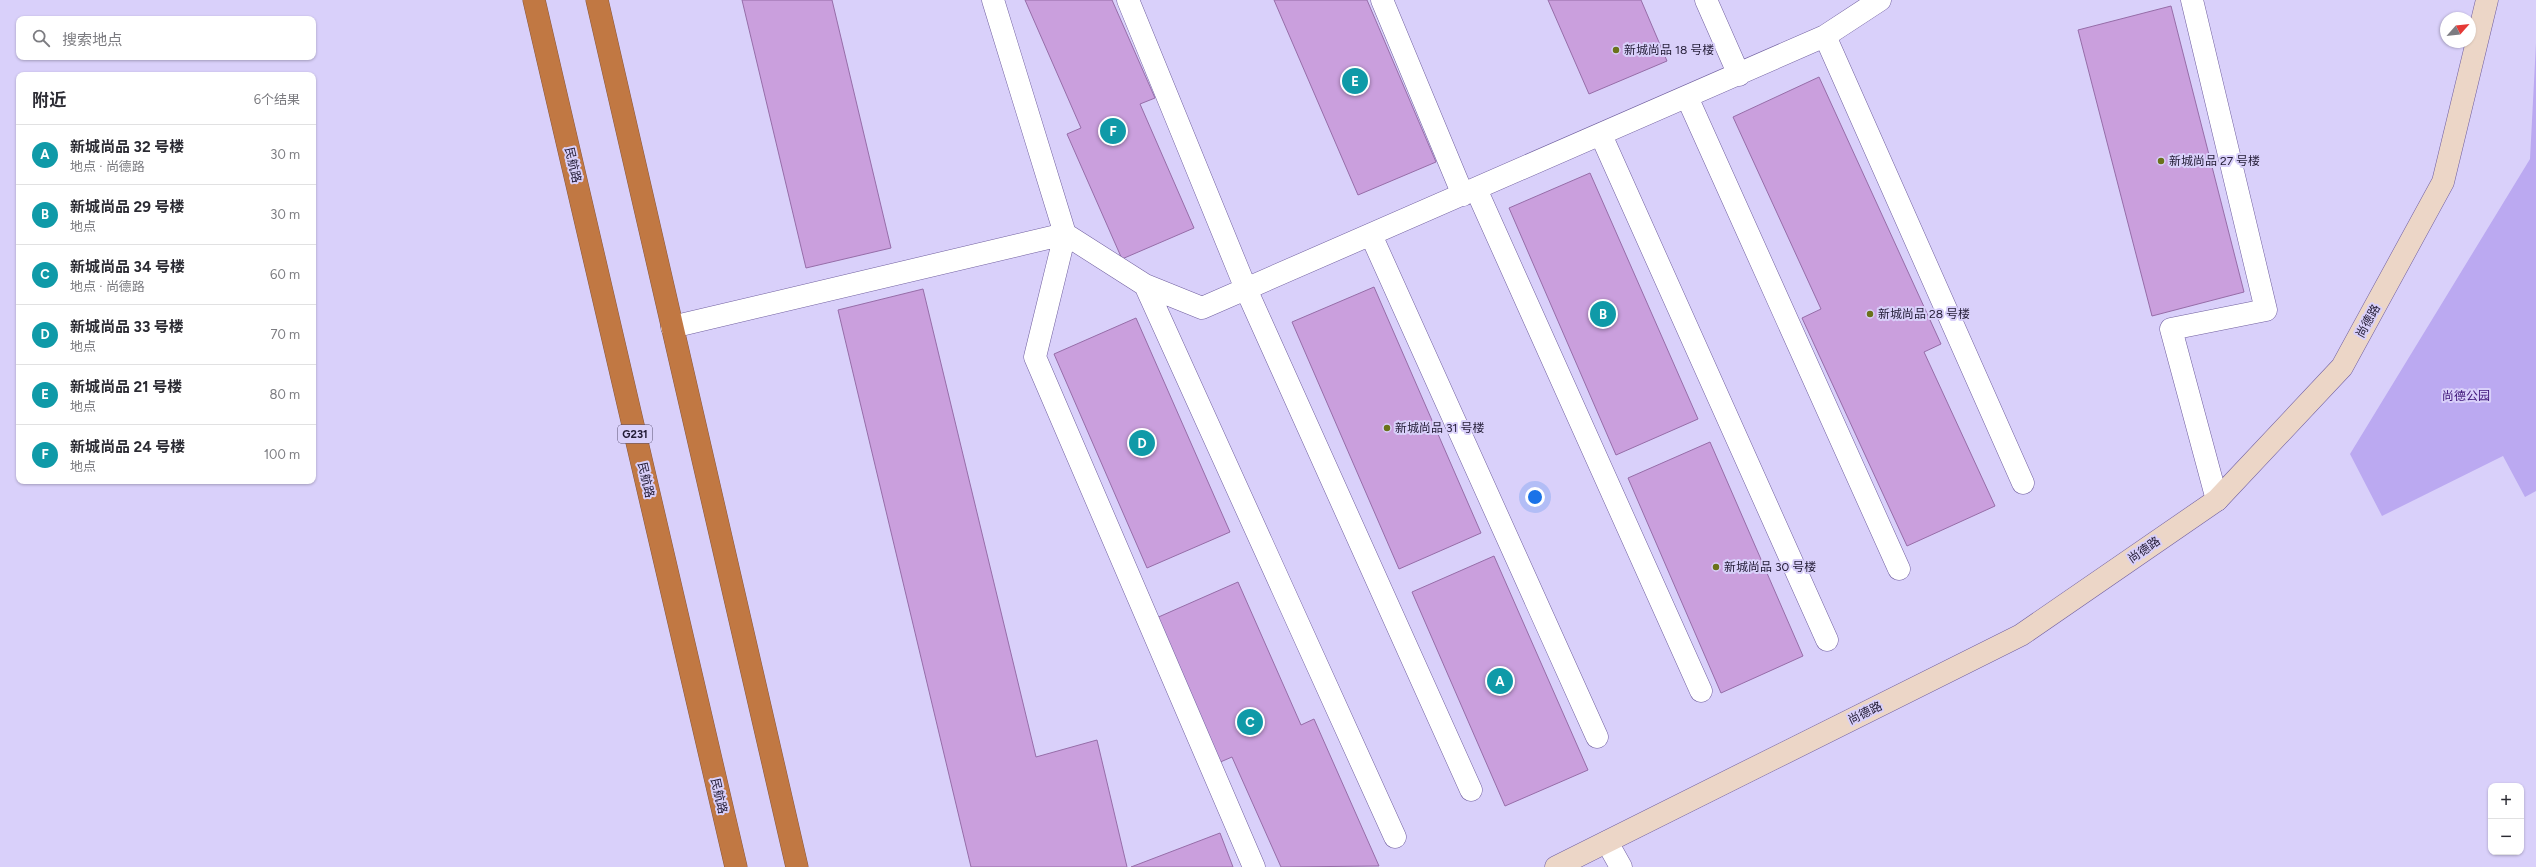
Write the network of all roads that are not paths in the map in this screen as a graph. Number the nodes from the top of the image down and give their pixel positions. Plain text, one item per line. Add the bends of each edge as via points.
1 (534, 0) edge
2 (597, 0) edge
3 (993, 0) edge
4 (1128, 0) edge
5 (1382, 0) edge
6 (1706, 0) edge
7 (1880, 0) edge
8 (2192, 0) edge
9 (2487, 0) edge
10 (1825, 36) junction
11 (1739, 75) junction
12 (1687, 97) junction
13 (1600, 135) junction
14 (1469, 192) junction
15 (1066, 234) junction
16 (1371, 235) junction
17 (1145, 285) junction
18 (1246, 289) junction
19 (672, 327) junction
20 (2023, 483) dead end
21 (2218, 500) junction
22 (1899, 569) dead end
23 (1827, 640) dead end
24 (1701, 691) dead end
25 (1597, 737) dead end
26 (1471, 790) dead end
27 (1395, 837) dead end
28 (1608, 842) junction
29 (736, 867) edge
30 (797, 867) edge
31 (1254, 867) edge
32 (1556, 867) edge
33 (1621, 867) edge

1 - 29 highway, 民航路 / G231
2 - 19 highway
3 - 15 street
4 - 18 street
5 - 14 street
6 - 11 street
7 - 10 street
8 - 21 street via 2266,310 2170,329
9 - 21 street, 尚德路 via 2443,182 2342,367
10 - 11 street
10 - 20 street
11 - 12 street
12 - 13 street
12 - 22 street
13 - 14 street
13 - 23 street
14 - 16 street
14 - 24 street
15 - 17 street
15 - 19 street
15 - 31 street via 1036,357
16 - 18 street
16 - 25 street
17 - 18 street via 1202,308
17 - 27 street
18 - 26 street
19 - 30 highway
21 - 28 street, 尚德路 via 2022,636
28 - 32 street, 尚德路
28 - 33 street

